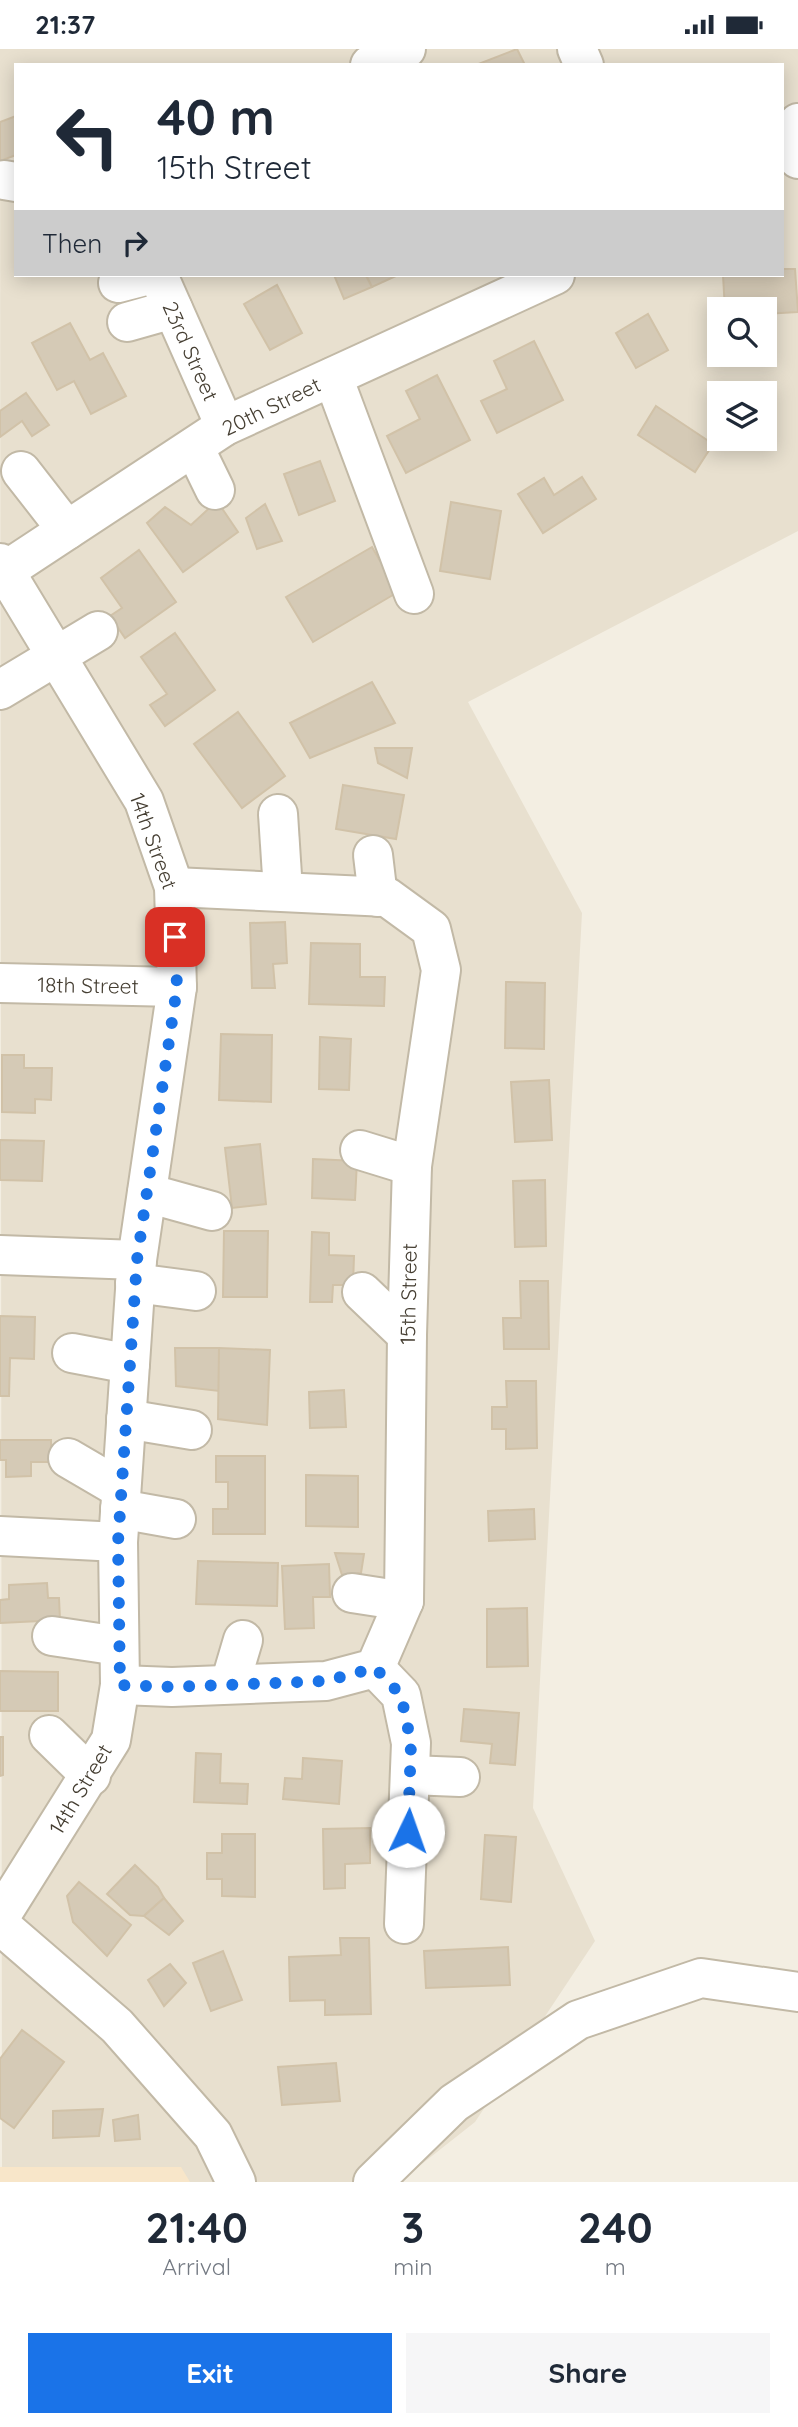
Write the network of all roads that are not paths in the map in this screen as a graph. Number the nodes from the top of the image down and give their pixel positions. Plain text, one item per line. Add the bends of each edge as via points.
1 (798, 123) edge
2 (798, 161) edge
3 (551, 277) edge
4 (165, 292) edge
5 (127, 322) dead end
6 (333, 377) junction
7 (225, 426) junction
8 (194, 447) junction
9 (21, 471) dead end
10 (215, 490) dead end
11 (67, 530) junction
12 (3, 567) edge
13 (414, 594) dead end
14 (98, 632) dead end
15 (57, 657) junction
16 (0, 690) edge
17 (278, 814) dead end
18 (373, 855) dead end
19 (174, 887) junction
20 (283, 891) junction
21 (378, 897) junction
22 (0, 983) edge
23 (177, 987) junction
24 (360, 1150) dead end
25 (412, 1166) junction
26 (147, 1193) junction
27 (212, 1211) dead end
28 (0, 1255) edge
29 (136, 1272) junction
30 (197, 1291) dead end
31 (362, 1292) dead end
32 (407, 1335) junction
33 (72, 1353) dead end
34 (130, 1364) junction
35 (126, 1419) junction
36 (192, 1430) dead end
37 (68, 1458) dead end
38 (120, 1514) junction
39 (176, 1519) dead end
40 (0, 1536) edge
41 (352, 1593) dead end
42 (404, 1601) junction
43 (52, 1636) dead end
44 (243, 1640) dead end
45 (118, 1646) junction
46 (375, 1668) junction
47 (230, 1684) junction
48 (120, 1685) junction
49 (49, 1735) dead end
50 (410, 1775) junction
51 (90, 1776) junction
52 (460, 1777) dead end
53 (0, 1917) edge
54 (404, 1924) dead end
55 (0, 1925) edge
56 (798, 1992) edge
57 (236, 2182) edge
58 (373, 2182) edge

1 - 2 street via 794,136
3 - 6 street, 20th Street
4 - 5 street
4 - 7 street, 23rd Street
6 - 7 street, 20th Street
6 - 13 street
7 - 8 street, 20th Street
8 - 10 street
8 - 11 street, 20th Street
9 - 11 street
11 - 12 street, 20th Street
12 - 15 street, 14th Street
14 - 15 street
15 - 16 street
15 - 19 street, 14th Street via 144,801
17 - 20 street
18 - 21 street
19 - 20 street, 15th Street
19 - 23 street, 14th Street
20 - 21 street, 15th Street
21 - 25 street, 15th Street via 387,897 430,929 441,970
22 - 23 street, 18th Street
23 - 26 street, 14th Street via 175,1091
24 - 25 street
25 - 32 street, 15th Street
26 - 27 street
26 - 29 street, 14th Street
28 - 29 street
29 - 30 street
29 - 34 street, 14th Street
31 - 32 street
32 - 42 street, 15th Street
33 - 34 street
34 - 35 street, 14th Street
35 - 36 street
35 - 38 street, 14th Street
37 - 38 street
38 - 39 street
38 - 40 street
38 - 45 street, 14th Street
41 - 42 street
42 - 46 street, 15th Street
43 - 45 street
44 - 47 street
45 - 48 street, 14th Street
46 - 47 street via 326,1681
46 - 50 street via 401,1695 411,1743
47 - 48 street
48 - 51 street, 14th Street via 111,1740
49 - 51 street
50 - 52 street
50 - 54 street via 393,1831
51 - 53 street, 14th Street
55 - 57 street via 117,2025 213,2135
56 - 58 street via 701,1978 578,2020 454,2103

